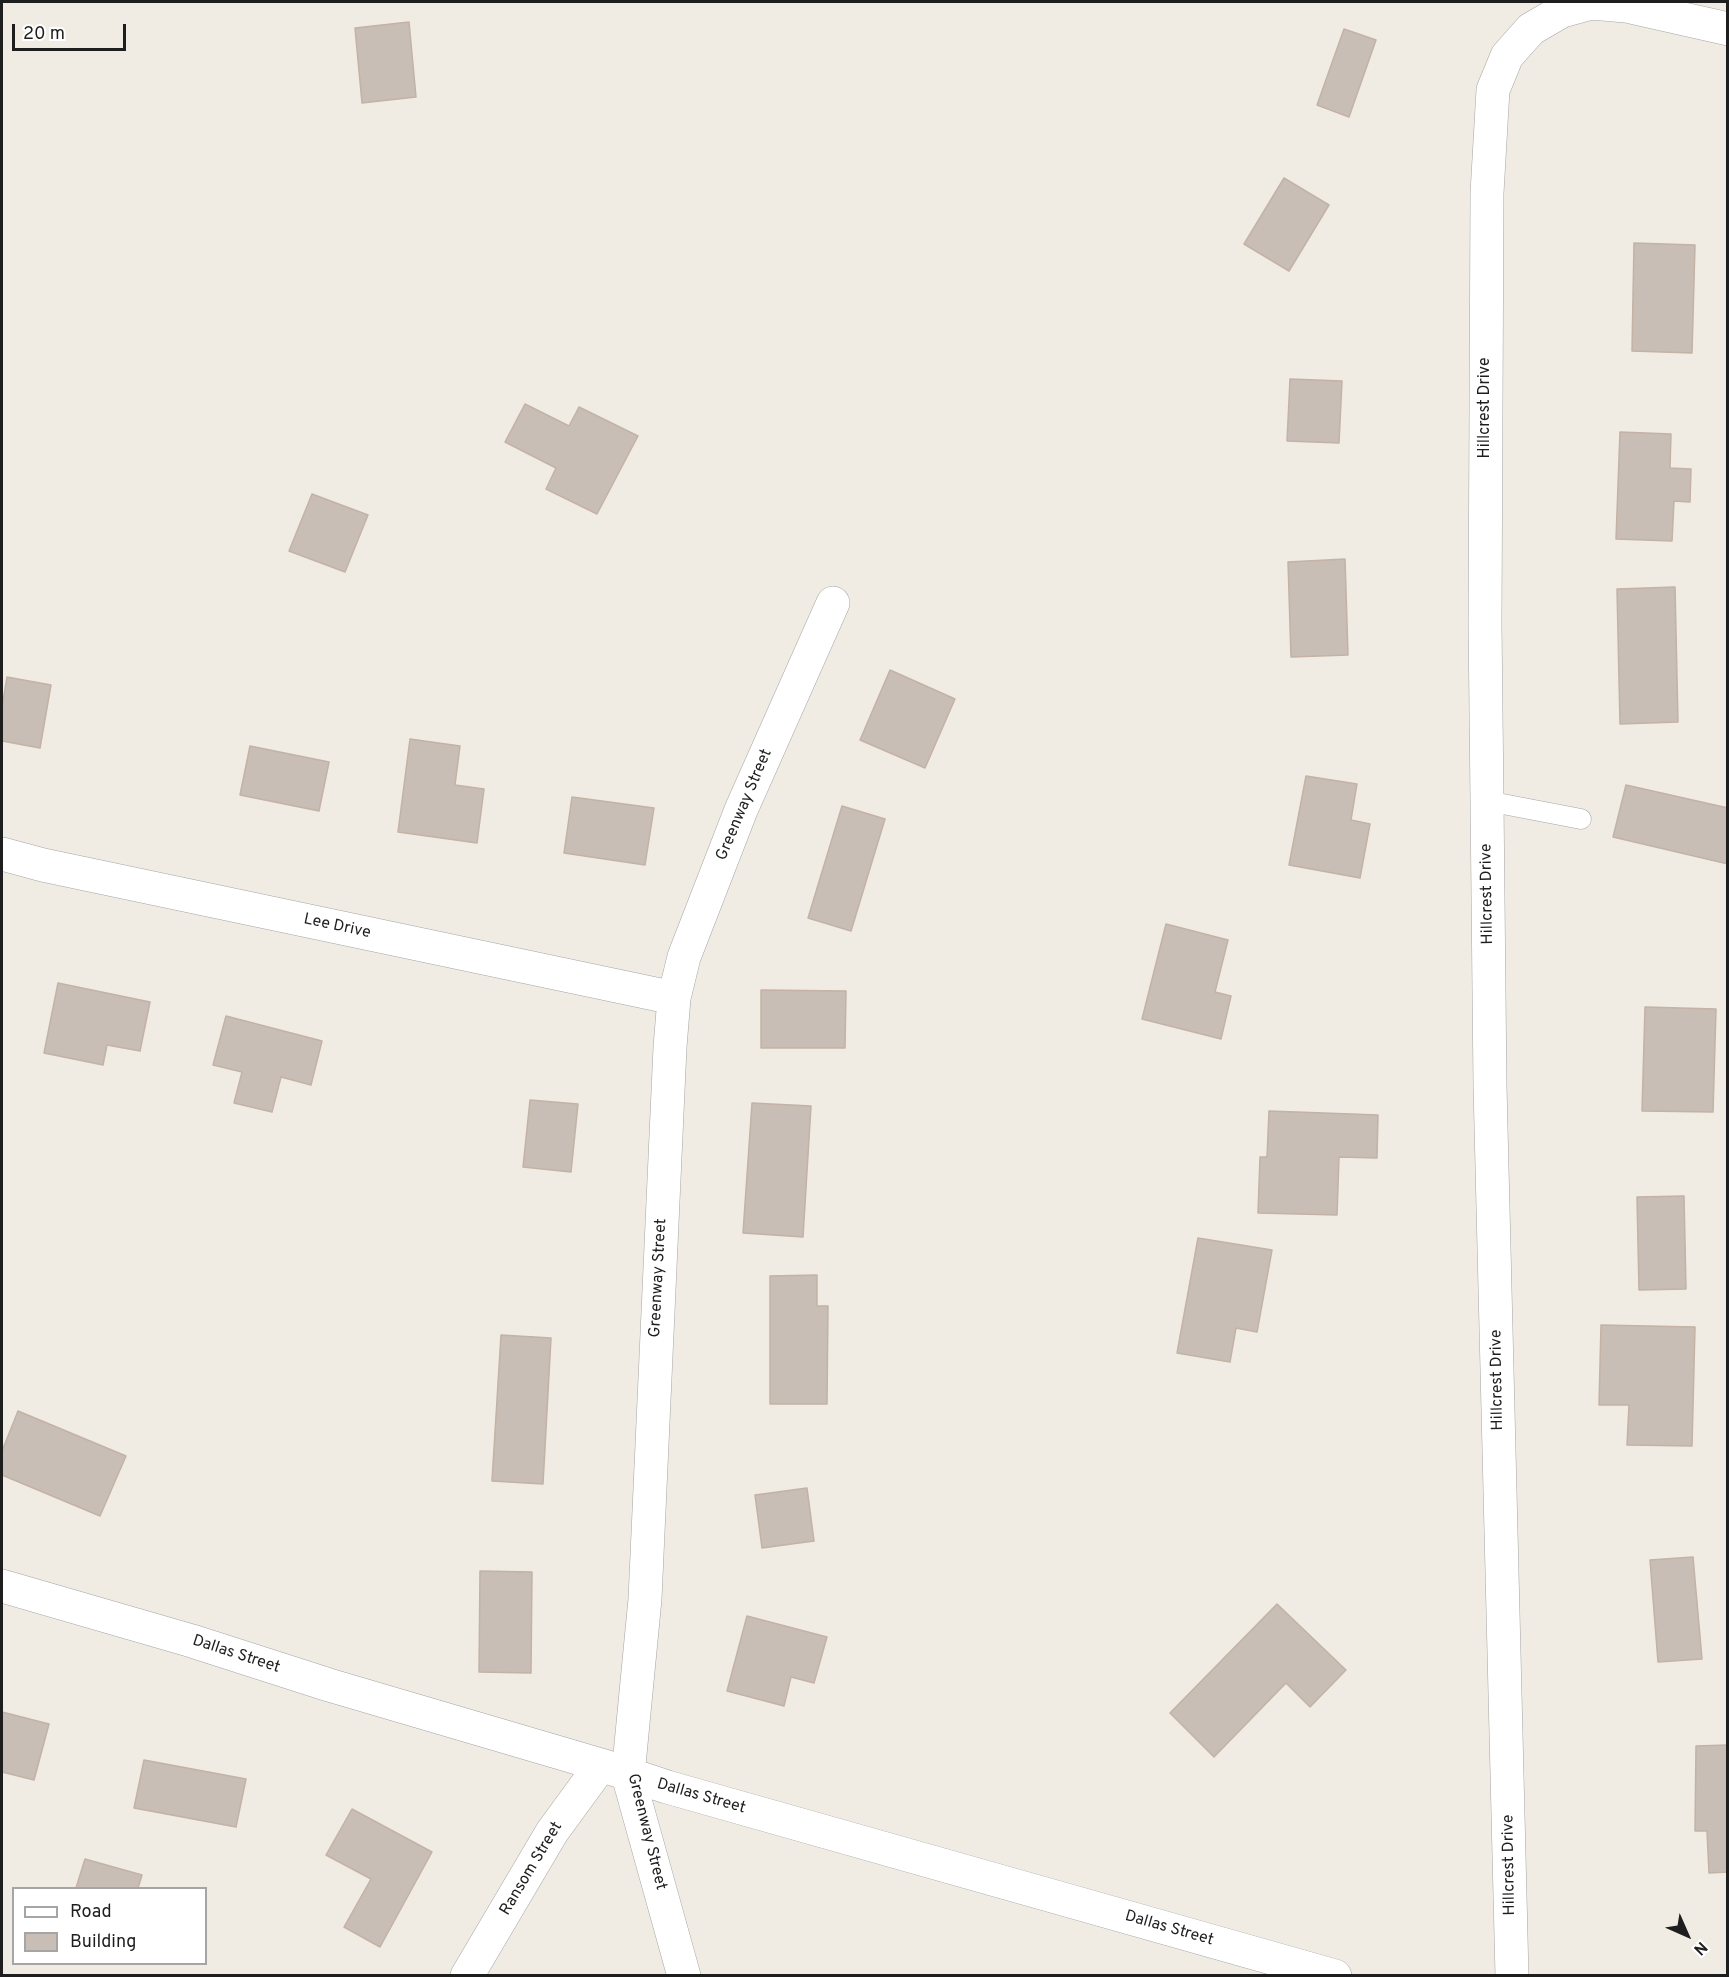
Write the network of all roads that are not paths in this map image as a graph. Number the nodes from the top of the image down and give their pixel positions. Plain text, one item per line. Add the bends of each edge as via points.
1 (1728, 29) edge
2 (833, 603) dead end
3 (1487, 801) junction
4 (1581, 819) dead end
5 (2, 854) edge
6 (674, 998) junction
7 (2, 1586) edge
8 (615, 1770) junction
9 (467, 1976) edge
10 (684, 1976) edge
11 (1335, 1976) edge
12 (1512, 1976) edge

1 - 3 street, Hillcrest Drive via 1626,6 1591,3 1562,11 1531,29 1507,56 1493,90 1487,193
2 - 6 street, Greenway Street via 741,810 684,957
3 - 4 lane
3 - 12 street, Hillcrest Drive via 1490,1086
5 - 6 street, Lee Drive
6 - 8 street, Greenway Street via 645,1599
7 - 8 street, Dallas Street
8 - 9 street, Ransom Street via 552,1832
8 - 10 street, Greenway Street
8 - 11 street, Dallas Street

